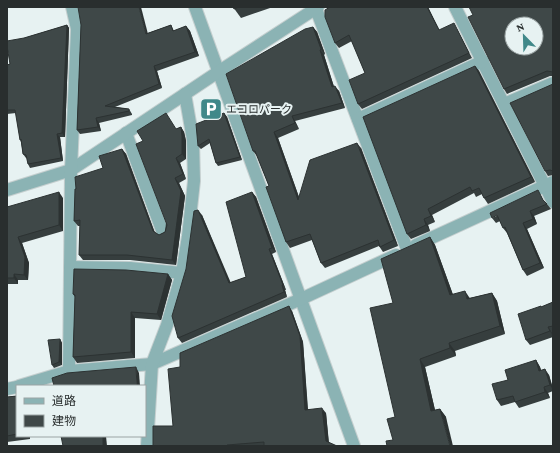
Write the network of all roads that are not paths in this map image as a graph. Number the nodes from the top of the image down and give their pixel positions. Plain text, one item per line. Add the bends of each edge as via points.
1 (72, 7) edge
2 (195, 7) edge
3 (455, 7) edge
4 (317, 8) edge
5 (483, 61) junction
6 (218, 72) junction
7 (553, 83) edge
8 (184, 94) junction
9 (504, 104) junction
10 (358, 119) junction
11 (126, 133) junction
12 (71, 170) junction
13 (549, 183) edge
14 (7, 190) edge
15 (553, 202) edge
16 (163, 233) edge
17 (407, 249) junction
18 (70, 267) junction
19 (182, 273) junction
20 (302, 299) junction
21 (152, 364) junction
22 (69, 371) junction
23 (21, 385) edge
24 (147, 446) edge
25 (354, 446) edge

1 - 12 street via 77,29
2 - 6 street
3 - 5 street
4 - 6 street
4 - 10 street
5 - 9 street
5 - 10 street
6 - 8 street
6 - 20 street
7 - 9 street
8 - 11 street
8 - 19 street via 192,140 194,181
9 - 13 street
10 - 17 street
11 - 12 street
11 - 16 street
12 - 14 street
12 - 18 street
13 - 15 street
13 - 17 street
17 - 20 street
18 - 19 street via 130,268
18 - 22 street
19 - 21 street via 167,325
20 - 21 street
20 - 25 street
21 - 22 street
21 - 24 street
22 - 23 street

